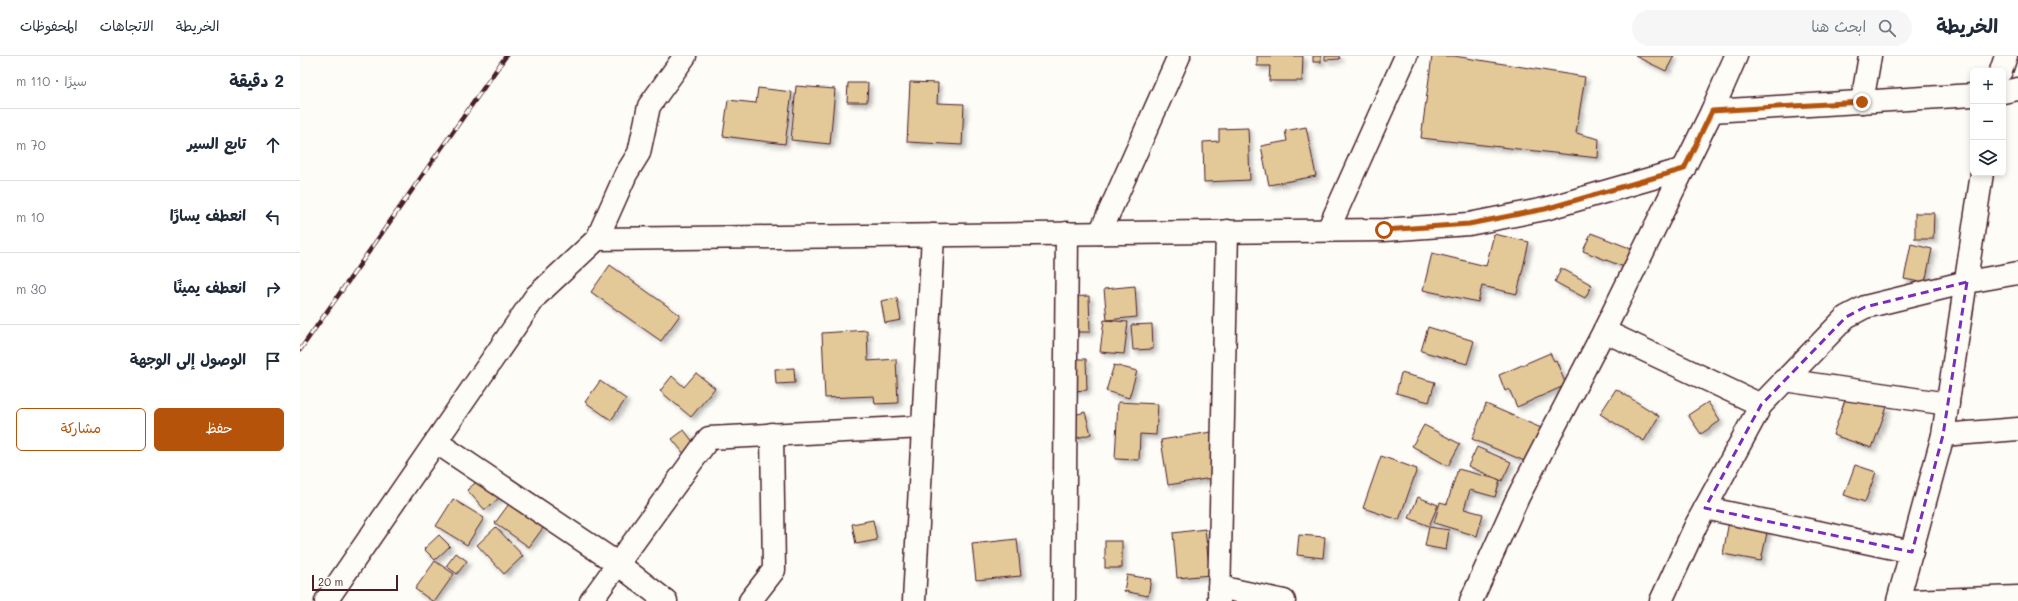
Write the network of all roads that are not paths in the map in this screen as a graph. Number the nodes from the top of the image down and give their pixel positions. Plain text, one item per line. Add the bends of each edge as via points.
1 (685, 56) edge
2 (1179, 56) edge
3 (1406, 56) edge
4 (1736, 56) edge
5 (1870, 56) edge
6 (2006, 56) edge
7 (2002, 68) edge
8 (2018, 90) edge
9 (2006, 92) edge
10 (1970, 95) edge
11 (1862, 102) junction
12 (1712, 111) junction
13 (1684, 169) junction
14 (1982, 176) edge
15 (1328, 230) junction
16 (1227, 231) junction
17 (1100, 233) junction
18 (1067, 234) junction
19 (933, 235) junction
20 (597, 239) junction
21 (2018, 273) edge
22 (1966, 282) junction
23 (1604, 331) junction
24 (1784, 380) junction
25 (1948, 404) junction
26 (1761, 405) junction
27 (922, 427) junction
28 (2018, 429) edge
29 (772, 434) junction
30 (1943, 435) junction
31 (436, 442) junction
32 (1705, 508) junction
33 (1912, 552) junction
34 (618, 564) junction
35 (1219, 594) edge
36 (2018, 597) edge
37 (326, 601) edge
38 (591, 601) edge
39 (666, 601) edge
40 (750, 601) edge
41 (914, 601) edge
42 (1064, 601) edge
43 (1284, 601) edge
44 (1471, 601) edge
45 (1662, 601) edge
46 (1898, 601) edge
47 (1909, 601) edge

1 - 20 street via 649,106 639,153 626,174
2 - 17 street
3 - 15 street
4 - 12 street
5 - 11 street
6 - 7 street
8 - 9 street
10 - 11 street
11 - 12 street
12 - 13 street
13 - 15 street via 1545,209 1469,224 1384,230
13 - 23 street
14 - 22 street
15 - 16 street
16 - 17 street
16 - 35 street
17 - 18 street
18 - 19 street
18 - 42 street
19 - 20 street
19 - 27 street
20 - 31 street via 536,296
21 - 22 street
22 - 24 street via 1865,307 1846,317
22 - 25 street
23 - 26 street
23 - 44 street via 1518,498
24 - 25 street
24 - 26 street
25 - 30 street
26 - 32 street
27 - 29 street
27 - 41 street
28 - 30 street
29 - 34 street via 709,438
29 - 40 street via 774,570
30 - 33 street
31 - 34 street
31 - 37 street
32 - 33 street
32 - 45 street
33 - 46 street
34 - 38 street
34 - 39 street
35 - 43 street
36 - 47 street

